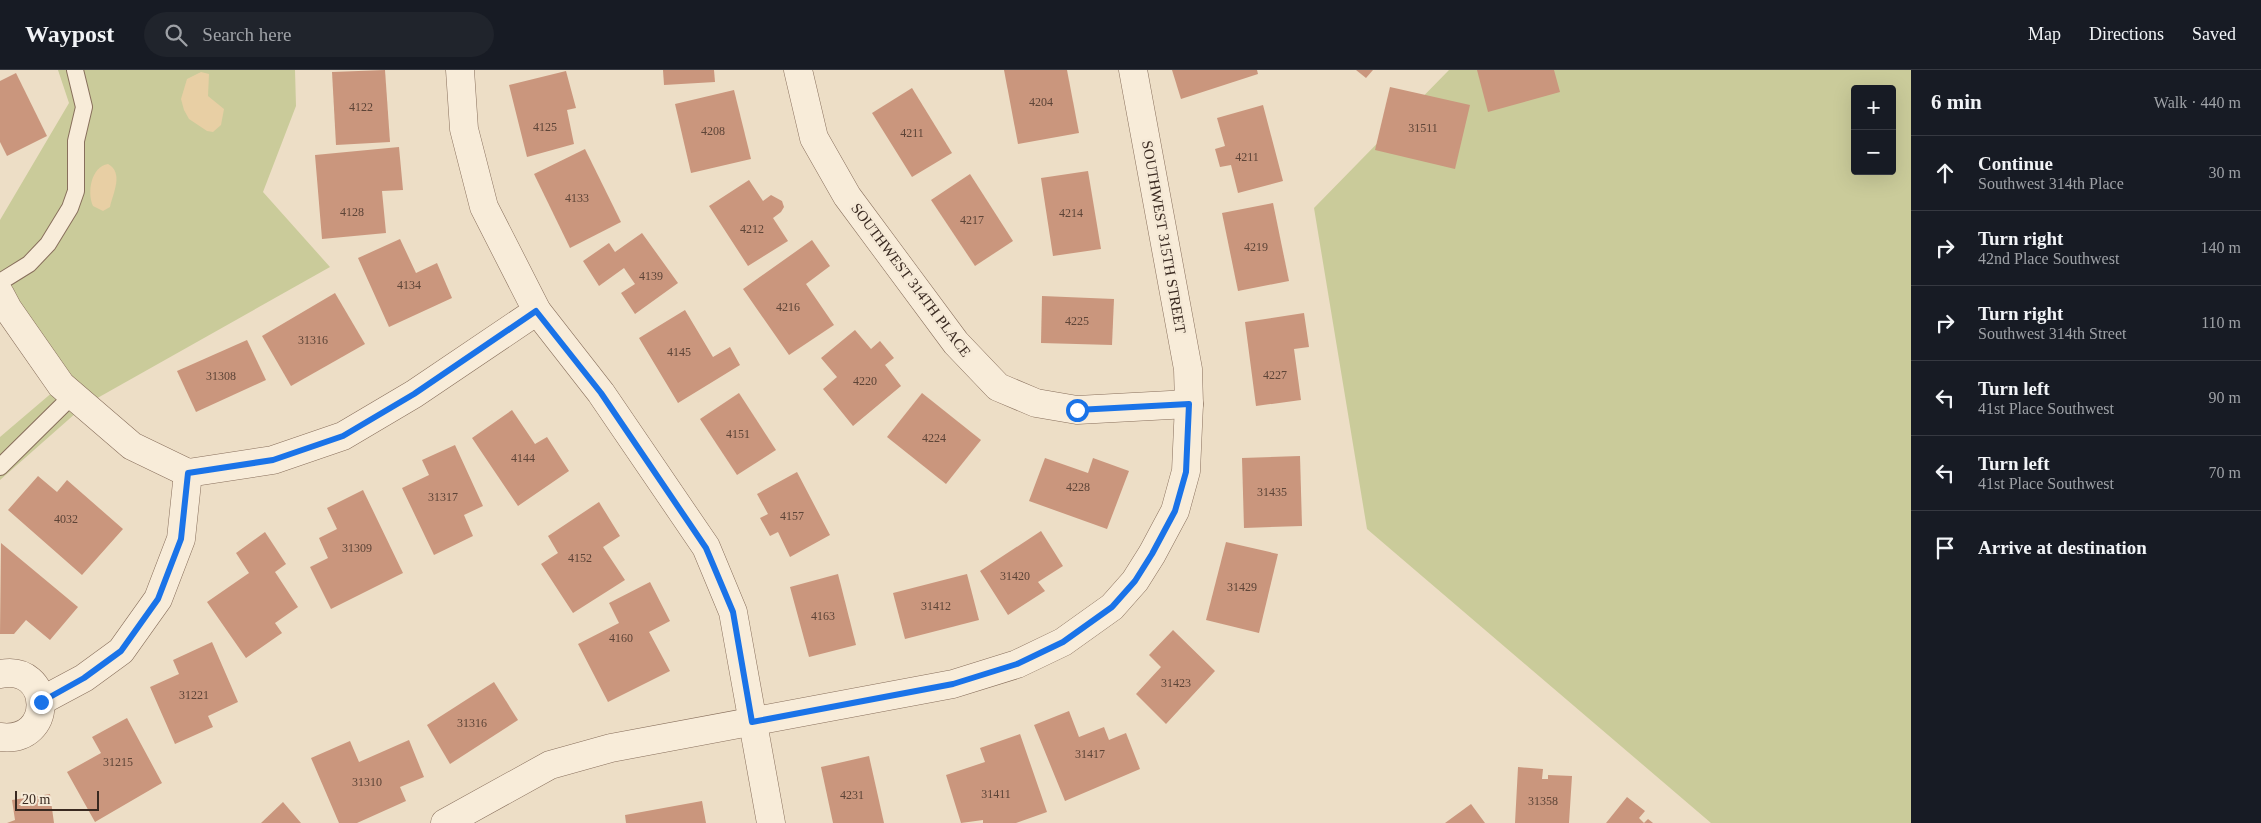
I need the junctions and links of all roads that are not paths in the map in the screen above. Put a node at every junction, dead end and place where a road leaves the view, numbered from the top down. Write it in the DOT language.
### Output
graph roads {
  1 [pos="75,70"];
  2 [pos="460,70"];
  3 [pos="798,70"];
  4 [pos="1133,70"];
  5 [pos="0,282"];
  6 [pos="0,294"];
  7 [pos="536,311"];
  8 [pos="73,395"];
  9 [pos="1189,404"];
  10 [pos="0,467"];
  11 [pos="188,473"];
  12 [pos="0,674"];
  13 [pos="41,702"];
  14 [pos="752,722"];
  15 [pos="0,737"];
  16 [pos="445,823"];
  17 [pos="771,823"];
  1 -- 5 [label="lane"];
  2 -- 7 [label="street"];
  3 -- 9 [label="street, SOUTHWEST 314TH PLACE"];
  4 -- 9 [label="street, SOUTHWEST 315TH STREET"];
  6 -- 8 [label="street"];
  7 -- 11 [label="street"];
  7 -- 14 [label="street"];
  8 -- 10 [label="lane"];
  8 -- 11 [label="street"];
  9 -- 14 [label="street, SOUTHWEST 315TH STREET"];
  11 -- 13 [label="street"];
  12 -- 13 [label="street"];
  13 -- 15 [label="street"];
  14 -- 16 [label="street, SOUTHWEST 315TH STREET"];
  14 -- 17 [label="street"];
}
